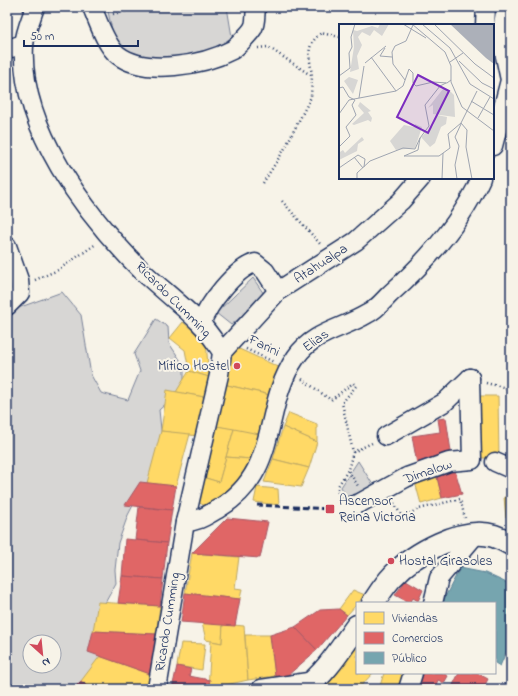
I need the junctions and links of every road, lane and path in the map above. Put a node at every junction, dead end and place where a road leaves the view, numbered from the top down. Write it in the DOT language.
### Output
graph roads {
  1 [pos="35,7"];
  2 [pos="143,7"];
  3 [pos="256,7"];
  4 [pos="486,7"];
  5 [pos="506,7"];
  6 [pos="99,11"];
  7 [pos="494,24"];
  8 [pos="494,25"];
  9 [pos="339,37"];
  10 [pos="16,47"];
  11 [pos="234,50"];
  12 [pos="312,76"];
  13 [pos="511,80"];
  14 [pos="494,142"];
  15 [pos="419,179"];
  16 [pos="481,179"];
  17 [pos="263,183"];
  18 [pos="282,201"];
  19 [pos="110,235"];
  20 [pos="7,246"];
  21 [pos="332,258"];
  22 [pos="31,282"];
  23 [pos="278,291"];
  24 [pos="7,306"];
  25 [pos="201,324"];
  26 [pos="226,346"];
  27 [pos="288,368"];
  28 [pos="470,378"];
  29 [pos="511,389"];
  30 [pos="386,436"];
  31 [pos="495,462"];
  32 [pos="511,468"];
  33 [pos="348,470"];
  34 [pos="460,499"];
  35 [pos="342,509"];
  36 [pos="402,517"];
  37 [pos="185,522"];
  38 [pos="476,534"];
  39 [pos="511,544"];
  40 [pos="374,602"];
  41 [pos="433,602"];
  42 [pos="356,627"];
  43 [pos="413,674"];
  44 [pos="309,685"];
  45 [pos="157,689"];
  46 [pos="261,689"];
  47 [pos="408,689"];
  1 -- 10 [label="street, Ricardo Cumming"];
  2 -- 6 [label="path"];
  3 -- 11 [label="street"];
  4 -- 7 [label="street"];
  5 -- 8 [label="street"];
  6 -- 11 [label="street"];
  8 -- 13 [label="street"];
  9 -- 12 [label="path"];
  10 -- 19 [label="street, Ricardo Cumming"];
  11 -- 12 [label="path"];
  12 -- 17 [label="path"];
  13 -- 14 [label="street"];
  15 -- 21 [label="street, Atahualpa"];
  16 -- 27 [label="street, Elias"];
  18 -- 21 [label="path"];
  19 -- 22 [label="path"];
  19 -- 25 [label="street, Ricardo Cumming"];
  20 -- 24 [label="street"];
  21 -- 23 [label="street, Atahualpa"];
  23 -- 25 [label="street"];
  23 -- 26 [label="street, Atahualpa"];
  25 -- 26 [label="street, Ricardo Cumming"];
  26 -- 27 [label="path, Farini"];
  26 -- 37 [label="street, Ricardo Cumming"];
  27 -- 30 [label="path, Farini"];
  27 -- 37 [label="street, Elias"];
  28 -- 29 [label="path"];
  28 -- 30 [label="street"];
  28 -- 35 [label="street, Dimalow, bridge"];
  31 -- 32 [label="street"];
  33 -- 35 [label="path"];
  34 -- 36 [label="path"];
  37 -- 45 [label="street, Ricardo Cumming"];
  38 -- 39 [label="main road"];
  38 -- 40 [label="main road"];
  38 -- 41 [label="street"];
  42 -- 44 [label="main road"];
  43 -- 47 [label="street"];
  44 -- 46 [label="street"];
}
